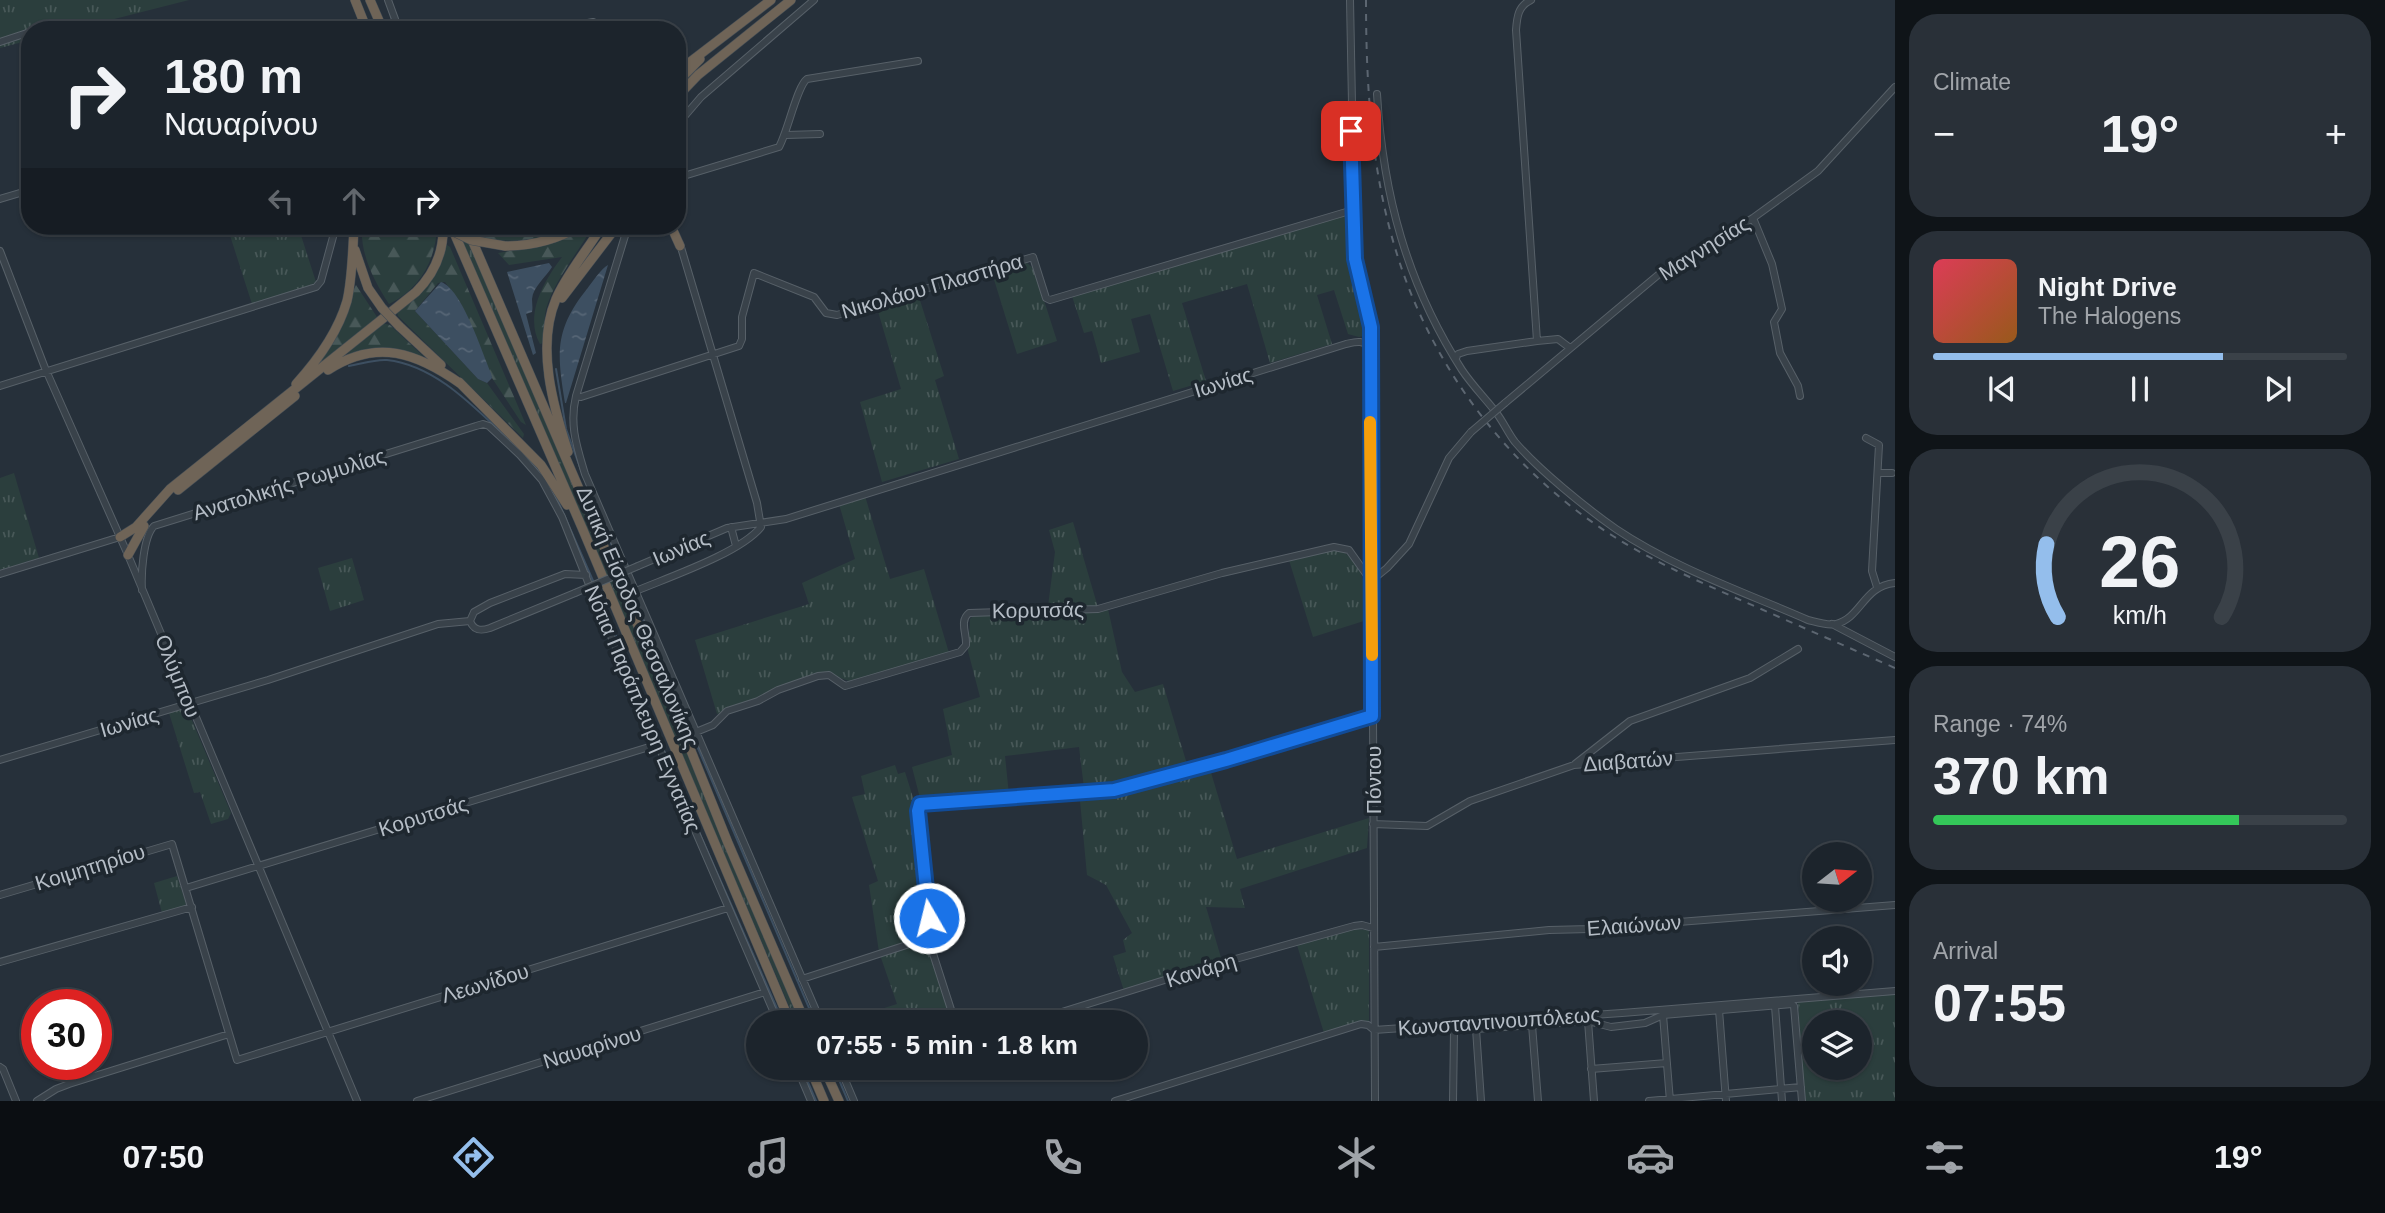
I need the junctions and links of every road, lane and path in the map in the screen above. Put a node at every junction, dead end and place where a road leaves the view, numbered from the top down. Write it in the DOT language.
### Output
graph roads {
  1 [pos="355,0"];
  2 [pos="370,0"];
  3 [pos="388,0"];
  4 [pos="771,0"];
  5 [pos="791,0"];
  6 [pos="814,0"];
  7 [pos="1350,0"];
  8 [pos="1531,0"];
  9 [pos="1523,2"];
  10 [pos="358,21"];
  11 [pos="364,21"];
  12 [pos="379,21"];
  13 [pos="396,21"];
  14 [pos="21,35"];
  15 [pos="0,42"];
  16 [pos="708,50"];
  17 [pos="918,61"];
  18 [pos="686,66"];
  19 [pos="686,73"];
  20 [pos="1895,87"];
  21 [pos="686,88"];
  22 [pos="1377,94"];
  23 [pos="686,114"];
  24 [pos="820,134"];
  25 [pos="786,135"];
  26 [pos="686,175"];
  27 [pos="21,193"];
  28 [pos="0,199"];
  29 [pos="1353,210"];
  30 [pos="1753,218"];
  31 [pos="333,235"];
  32 [pos="354,235"];
  33 [pos="354,235"];
  34 [pos="442,235"];
  35 [pos="455,235"];
  36 [pos="461,235"];
  37 [pos="470,235"];
  38 [pos="563,235"];
  39 [pos="596,235"];
  40 [pos="610,235"];
  41 [pos="625,235"];
  42 [pos="676,235"];
  43 [pos="680,246"];
  44 [pos="0,251"];
  45 [pos="552,311"];
  46 [pos="1537,341"];
  47 [pos="1570,348"];
  48 [pos="1370,349"];
  49 [pos="712,355"];
  50 [pos="1455,358"];
  51 [pos="46,372"];
  52 [pos="461,384"];
  53 [pos="0,386"];
  54 [pos="576,396"];
  55 [pos="1800,396"];
  56 [pos="275,405"];
  57 [pos="476,426"];
  58 [pos="1866,438"];
  59 [pos="1879,473"];
  60 [pos="1892,473"];
  61 [pos="582,497"];
  62 [pos="761,523"];
  63 [pos="731,527"];
  64 [pos="583,530"];
  65 [pos="140,532"];
  66 [pos="120,537"];
  67 [pos="736,546"];
  68 [pos="129,559"];
  69 [pos="144,563"];
  70 [pos="0,573"];
  71 [pos="135,573"];
  72 [pos="586,575"];
  73 [pos="1371,581"];
  74 [pos="1895,583"];
  75 [pos="1880,586"];
  76 [pos="142,590"];
  77 [pos="636,591"];
  78 [pos="470,621"];
  79 [pos="1832,624"];
  80 [pos="1798,649"];
  81 [pos="1895,657"];
  82 [pos="189,704"];
  83 [pos="1372,716"];
  84 [pos="696,732"];
  85 [pos="1895,740"];
  86 [pos="659,744"];
  87 [pos="0,760"];
  88 [pos="1574,765"];
  89 [pos="1373,824"];
  90 [pos="258,867"];
  91 [pos="186,888"];
  92 [pos="0,895"];
  93 [pos="1895,905"];
  94 [pos="192,907"];
  95 [pos="728,908"];
  96 [pos="1373,928"];
  97 [pos="928,938"];
  98 [pos="1374,947"];
  99 [pos="0,962"];
  100 [pos="802,979"];
  101 [pos="1895,990"];
  102 [pos="765,992"];
  103 [pos="1775,1006"];
  104 [pos="773,1010"];
  105 [pos="785,1010"];
  106 [pos="800,1010"];
  107 [pos="816,1010"];
  108 [pos="951,1010"];
  109 [pos="1068,1010"];
  110 [pos="1719,1010"];
  111 [pos="1622,1013"];
  112 [pos="1663,1015"];
  113 [pos="1588,1021"];
  114 [pos="1532,1025"];
  115 [pos="1623,1026"];
  116 [pos="1476,1029"];
  117 [pos="1374,1030"];
  118 [pos="329,1032"];
  119 [pos="229,1034"];
  120 [pos="1667,1063"];
  121 [pos="2,1069"];
  122 [pos="1591,1069"];
  123 [pos="802,1080"];
  124 [pos="815,1080"];
  125 [pos="829,1080"];
  126 [pos="845,1080"];
  127 [pos="1801,1087"];
  128 [pos="1782,1090"];
  129 [pos="1726,1098"];
  130 [pos="1670,1100"];
  131 [pos="16,1101"];
  132 [pos="37,1101"];
  133 [pos="357,1101"];
  134 [pos="417,1101"];
  135 [pos="811,1101"];
  136 [pos="824,1101"];
  137 [pos="839,1101"];
  138 [pos="854,1101"];
  139 [pos="1115,1101"];
  140 [pos="1375,1101"];
  141 [pos="1453,1101"];
  142 [pos="1481,1101"];
  143 [pos="1538,1101"];
  144 [pos="1594,1101"];
  145 [pos="1648,1101"];
  146 [pos="1782,1101"];
  147 [pos="1802,1101"];
  1 -- 10 [label="highway"];
  1 -- 11 [label="highway"];
  2 -- 12 [label="highway"];
  3 -- 13 [label="street"];
  4 -- 16 [label="highway"];
  5 -- 21 [label="highway"];
  6 -- 23 [label="street"];
  7 -- 29 [label="street, Πόντου"];
  8 -- 9 [label="street"];
  9 -- 46 [label="street"];
  14 -- 15 [label="street"];
  16 -- 18 [label="highway"];
  16 -- 19 [label="highway"];
  17 -- 25 [label="street"];
  20 -- 30 [label="street, Μαγνησίας"];
  22 -- 50 [label="street"];
  24 -- 25 [label="street"];
  25 -- 26 [label="street"];
  27 -- 28 [label="street"];
  29 -- 48 [label="street, Πόντου"];
  29 -- 49 [label="street, Νικολάου Πλαστήρα"];
  30 -- 47 [label="street, Μαγνησίας"];
  30 -- 55 [label="street"];
  31 -- 51 [label="street"];
  32 -- 56 [label="highway"];
  33 -- 52 [label="highway, bridge"];
  34 -- 56 [label="highway"];
  35 -- 64 [label="highway, Δυτική Είσοδος Θεσσαλονίκης"];
  36 -- 38 [label="highway, bridge"];
  37 -- 61 [label="highway, Δυτική Είσοδος Θεσσαλονίκης"];
  39 -- 45 [label="highway"];
  40 -- 45 [label="highway"];
  41 -- 54 [label="street"];
  42 -- 43 [label="highway"];
  43 -- 49 [label="street"];
  44 -- 51 [label="street, Ολύμπου"];
  45 -- 61 [label="highway"];
  46 -- 47 [label="street"];
  46 -- 50 [label="street"];
  47 -- 73 [label="street, Μαγνησίας, bridge"];
  48 -- 62 [label="street, Ιωνίας"];
  48 -- 73 [label="street, Πόντου"];
  49 -- 54 [label="street"];
  49 -- 62 [label="street"];
  50 -- 79 [label="street"];
  51 -- 53 [label="street"];
  51 -- 66 [label="street, Ολύμπου"];
  52 -- 64 [label="highway"];
  52 -- 65 [label="highway"];
  54 -- 77 [label="street"];
  56 -- 66 [label="highway"];
  57 -- 69 [label="street, Ανατολικής Ρωμυλίας"];
  57 -- 72 [label="street, Νότια Παράπλευρη Εγνατίας"];
  58 -- 59 [label="street"];
  59 -- 60 [label="street"];
  59 -- 75 [label="street"];
  61 -- 106 [label="highway, Δυτική Είσοδος Θεσσαλονίκης"];
  62 -- 63 [label="street, Ιωνίας"];
  62 -- 67 [label="street"];
  63 -- 67 [label="street"];
  63 -- 78 [label="street, Ιωνίας, bridge"];
  64 -- 105 [label="highway, Δυτική Είσοδος Θεσσαλονίκης"];
  65 -- 66 [label="highway"];
  65 -- 68 [label="highway"];
  66 -- 68 [label="street, Ολύμπου"];
  66 -- 70 [label="street"];
  67 -- 77 [label="street"];
  68 -- 69 [label="street"];
  68 -- 71 [label="street, Ολύμπου"];
  69 -- 71 [label="street, Ανατολικής Ρωμυλίας"];
  69 -- 76 [label="street"];
  71 -- 76 [label="street, Ολύμπου"];
  72 -- 78 [label="street"];
  72 -- 86 [label="street, Νότια Παράπλευρη Εγνατίας"];
  73 -- 83 [label="street, Πόντου"];
  73 -- 84 [label="street, Κορυτσάς"];
  74 -- 75 [label="street"];
  75 -- 79 [label="street"];
  76 -- 82 [label="street, Ολύμπου"];
  77 -- 84 [label="street"];
  78 -- 82 [label="street, Ιωνίας"];
  79 -- 81 [label="street"];
  80 -- 88 [label="street"];
  82 -- 87 [label="street, Ιωνίας"];
  82 -- 90 [label="street, Ολύμπου"];
  83 -- 89 [label="street, Πόντου"];
  83 -- 97 [label="street"];
  84 -- 100 [label="street"];
  85 -- 88 [label="street, Διαβατών"];
  86 -- 90 [label="street, Κορυτσάς"];
  86 -- 95 [label="street, Νότια Παράπλευρη Εγνατίας"];
  88 -- 89 [label="street, Διαβατών"];
  89 -- 96 [label="street, Πόντου"];
  90 -- 91 [label="street, Κορυτσάς"];
  90 -- 118 [label="street, Ολύμπου"];
  91 -- 92 [label="street, Κοιμητηρίου"];
  91 -- 94 [label="street"];
  93 -- 98 [label="street, Ελαιώνων"];
  94 -- 99 [label="street"];
  94 -- 119 [label="street"];
  95 -- 102 [label="street, Νότια Παράπλευρη Εγνατίας"];
  95 -- 118 [label="street, Λεωνίδου"];
  96 -- 98 [label="street, Πόντου"];
  96 -- 109 [label="street, Κανάρη"];
  97 -- 100 [label="street"];
  97 -- 108 [label="street"];
  98 -- 117 [label="street, Πόντου"];
  100 -- 107 [label="street"];
  101 -- 111 [label="street, Κωνσταντινουπόλεως"];
  102 -- 104 [label="street, Νότια Παράπλευρη Εγνατίας"];
  102 -- 134 [label="street, Ναυαρίνου"];
  103 -- 110 [label="street"];
  103 -- 127 [label="street"];
  103 -- 128 [label="street"];
  110 -- 112 [label="street"];
  110 -- 129 [label="street"];
  111 -- 115 [label="street"];
  111 -- 117 [label="street, Κωνσταντινουπόλεως"];
  112 -- 115 [label="street"];
  112 -- 120 [label="street"];
  113 -- 114 [label="street"];
  113 -- 115 [label="street"];
  113 -- 122 [label="street"];
  114 -- 116 [label="street"];
  114 -- 143 [label="street"];
  116 -- 141 [label="street"];
  116 -- 142 [label="street"];
  117 -- 139 [label="street, Κωνσταντινουπόλεως"];
  117 -- 140 [label="street, Πόντου"];
  118 -- 119 [label="street, Λεωνίδου"];
  118 -- 133 [label="street, Ολύμπου"];
  119 -- 132 [label="street"];
  120 -- 122 [label="street"];
  120 -- 130 [label="street"];
  121 -- 131 [label="street"];
  122 -- 144 [label="street"];
  123 -- 135 [label="street"];
  124 -- 136 [label="highway"];
  125 -- 137 [label="highway"];
  126 -- 138 [label="street"];
  127 -- 128 [label="street"];
  127 -- 147 [label="street"];
  128 -- 129 [label="street"];
  128 -- 146 [label="street"];
  129 -- 130 [label="street"];
  130 -- 145 [label="street"];
}
